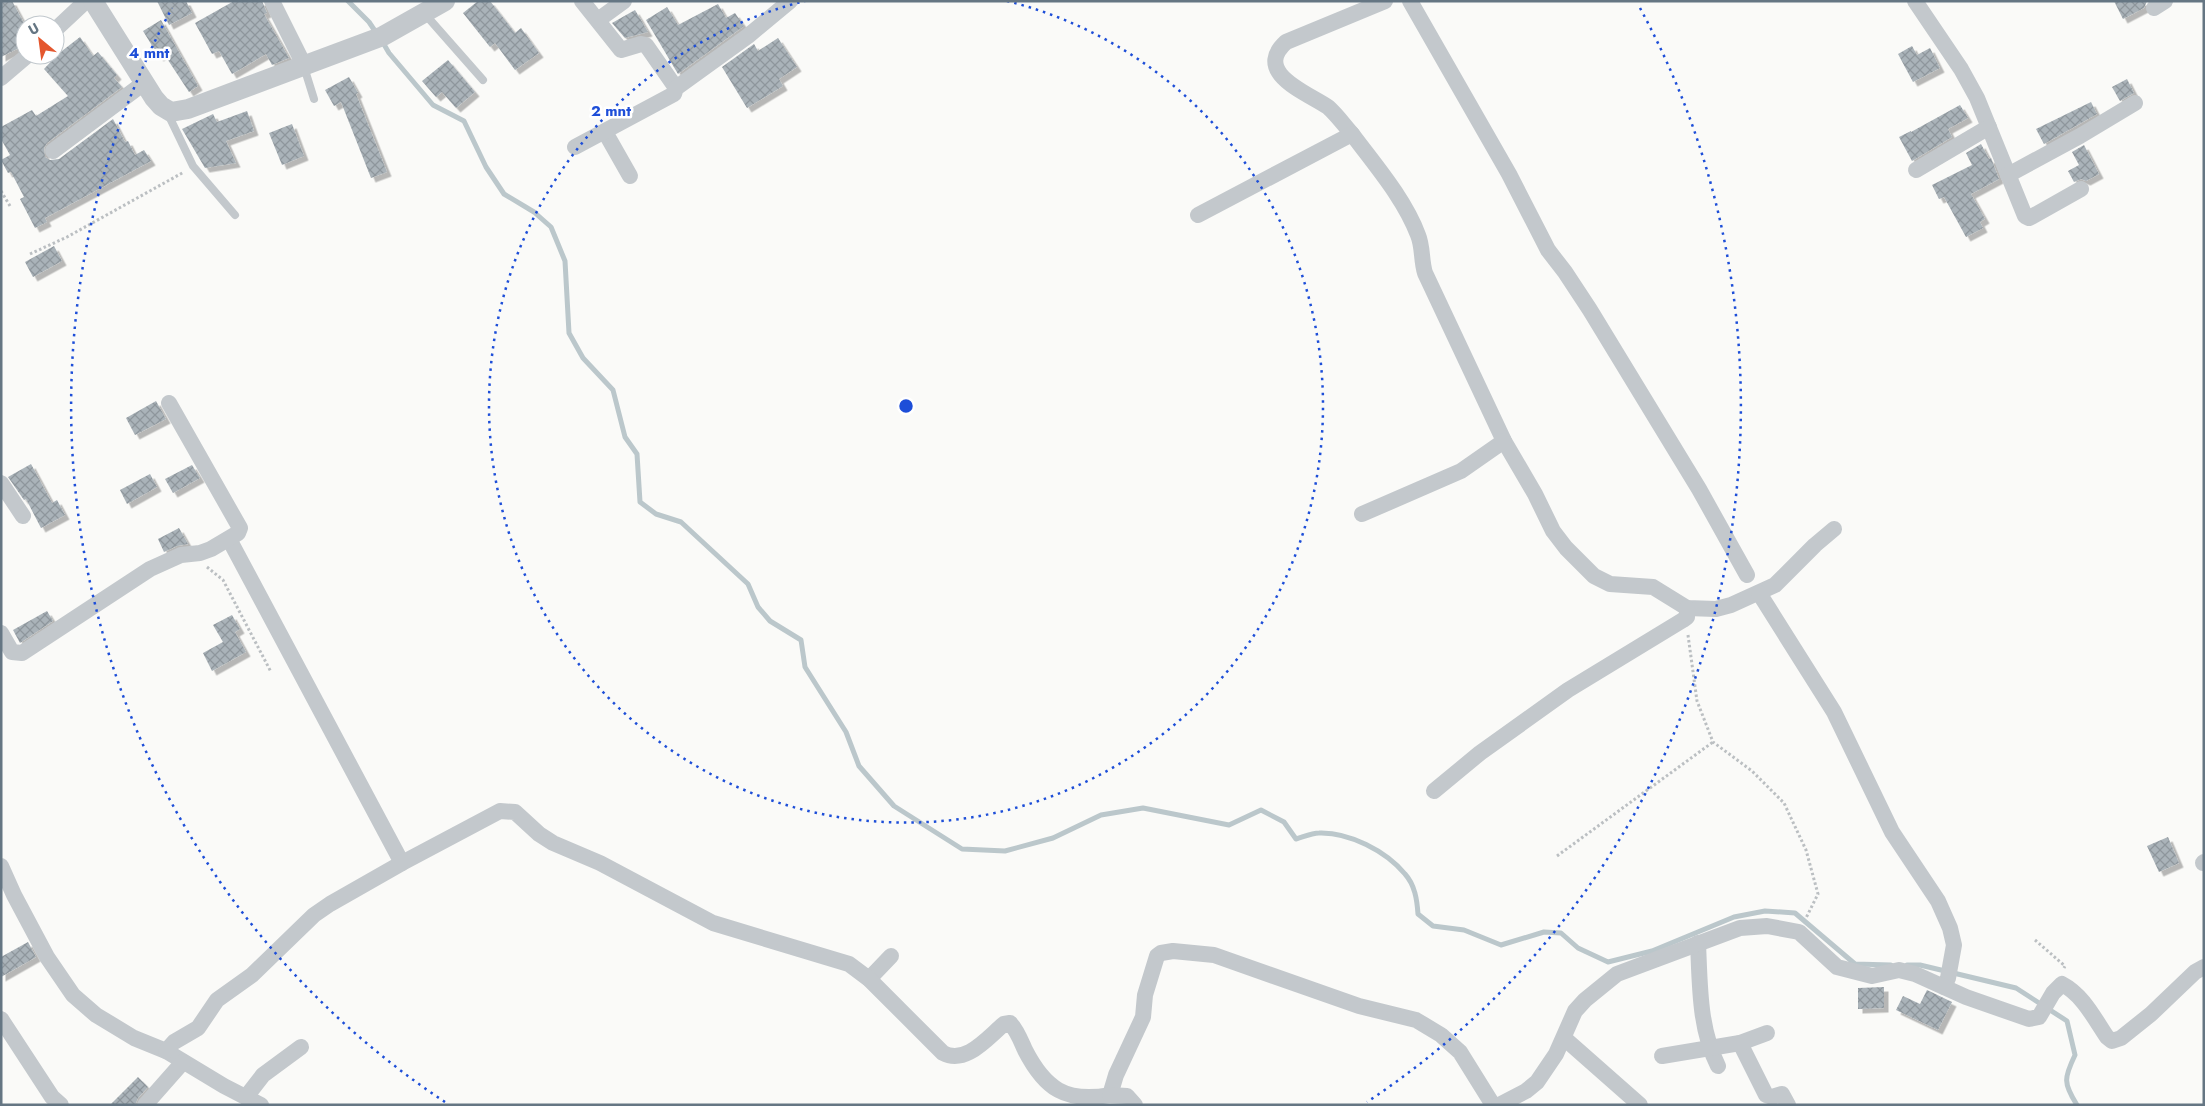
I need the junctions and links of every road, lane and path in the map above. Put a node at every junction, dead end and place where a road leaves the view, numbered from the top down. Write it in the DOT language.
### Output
graph roads {
  1 [pos="86,1"];
  2 [pos="93,1"];
  3 [pos="272,1"];
  4 [pos="445,1"];
  5 [pos="582,1"];
  6 [pos="624,1"];
  7 [pos="790,1"];
  8 [pos="1385,1"];
  9 [pos="1410,1"];
  10 [pos="1915,1"];
  11 [pos="424,13"];
  12 [pos="598,20"];
  13 [pos="65,21"];
  14 [pos="16,65"];
  15 [pos="304,65"];
  16 [pos="1,78"];
  17 [pos="483,80"];
  18 [pos="144,83"];
  19 [pos="676,88"];
  20 [pos="314,99"];
  21 [pos="2135,103"];
  22 [pos="166,110"];
  23 [pos="1989,127"];
  24 [pos="605,132"];
  25 [pos="1352,134"];
  26 [pos="575,148"];
  27 [pos="53,151"];
  28 [pos="193,166"];
  29 [pos="1916,170"];
  30 [pos="2008,175"];
  31 [pos="630,176"];
  32 [pos="2081,189"];
  33 [pos="1,191"];
  34 [pos="10,206"];
  35 [pos="235,215"];
  36 [pos="1198,215"];
  37 [pos="30,254"];
  38 [pos="169,403"];
  39 [pos="1504,441"];
  40 [pos="1,482"];
  41 [pos="1362,514"];
  42 [pos="22,516"];
  43 [pos="1834,529"];
  44 [pos="230,539"];
  45 [pos="200,553"];
  46 [pos="1748,575"];
  47 [pos="1759,594"];
  48 [pos="1687,612"];
  49 [pos="1,633"];
  50 [pos="271,672"];
  51 [pos="1713,742"];
  52 [pos="1434,790"];
  53 [pos="1557,856"];
  54 [pos="402,863"];
  55 [pos="1,866"];
  56 [pos="1809,912"];
  57 [pos="2034,940"];
  58 [pos="1698,943"];
  59 [pos="891,956"];
  60 [pos="2204,967"];
  61 [pos="1947,978"];
  62 [pos="869,979"];
  63 [pos="2062,984"];
  64 [pos="1,1019"];
  65 [pos="1767,1033"];
  66 [pos="1564,1038"];
  67 [pos="1740,1043"];
  68 [pos="302,1046"];
  69 [pos="1710,1049"];
  70 [pos="166,1051"];
  71 [pos="1662,1056"];
  72 [pos="183,1062"];
  73 [pos="1718,1066"];
  74 [pos="1110,1095"];
  75 [pos="255,1102"];
  76 [pos="61,1105"];
  77 [pos="145,1105"];
  78 [pos="1135,1105"];
  79 [pos="1493,1105"];
  80 [pos="1499,1105"];
  81 [pos="1640,1105"];
  82 [pos="1788,1105"];
  1 -- 13 [label="street"];
  2 -- 18 [label="street"];
  3 -- 15 [label="street"];
  4 -- 11 [label="street"];
  5 -- 12 [label="street"];
  6 -- 12 [label="street"];
  7 -- 19 [label="street"];
  8 -- 25 [label="street"];
  9 -- 46 [label="street"];
  10 -- 23 [label="street"];
  11 -- 15 [label="street"];
  11 -- 17 [label="lane"];
  12 -- 19 [label="street"];
  14 -- 16 [label="street"];
  15 -- 20 [label="lane"];
  15 -- 22 [label="street"];
  18 -- 22 [label="street"];
  18 -- 27 [label="street"];
  19 -- 24 [label="street"];
  21 -- 30 [label="street"];
  22 -- 28 [label="lane"];
  23 -- 29 [label="street"];
  23 -- 30 [label="street"];
  24 -- 26 [label="street"];
  24 -- 31 [label="street"];
  25 -- 36 [label="street"];
  25 -- 39 [label="street"];
  28 -- 35 [label="lane"];
  28 -- 37 [label="path"];
  30 -- 32 [label="street"];
  33 -- 34 [label="path"];
  38 -- 44 [label="street"];
  39 -- 41 [label="street"];
  39 -- 48 [label="street"];
  40 -- 42 [label="street"];
  43 -- 47 [label="street"];
  44 -- 45 [label="street"];
  44 -- 54 [label="street"];
  45 -- 49 [label="street"];
  45 -- 50 [label="path"];
  47 -- 48 [label="street"];
  47 -- 61 [label="street"];
  48 -- 51 [label="path"];
  48 -- 52 [label="street"];
  51 -- 53 [label="path"];
  51 -- 56 [label="path"];
  54 -- 62 [label="street"];
  54 -- 70 [label="street"];
  55 -- 70 [label="street"];
  57 -- 63 [label="path"];
  58 -- 61 [label="street"];
  58 -- 66 [label="street"];
  58 -- 69 [label="street"];
  59 -- 62 [label="street"];
  60 -- 63 [label="street"];
  61 -- 63 [label="street"];
  62 -- 74 [label="street"];
  64 -- 76 [label="street"];
  65 -- 67 [label="street"];
  66 -- 80 [label="street"];
  66 -- 81 [label="street"];
  67 -- 69 [label="street"];
  67 -- 82 [label="street"];
  68 -- 75 [label="street"];
  69 -- 71 [label="street"];
  69 -- 73 [label="street"];
  70 -- 72 [label="street"];
  72 -- 75 [label="street"];
  72 -- 77 [label="street"];
  74 -- 78 [label="street"];
  74 -- 79 [label="street"];
}
